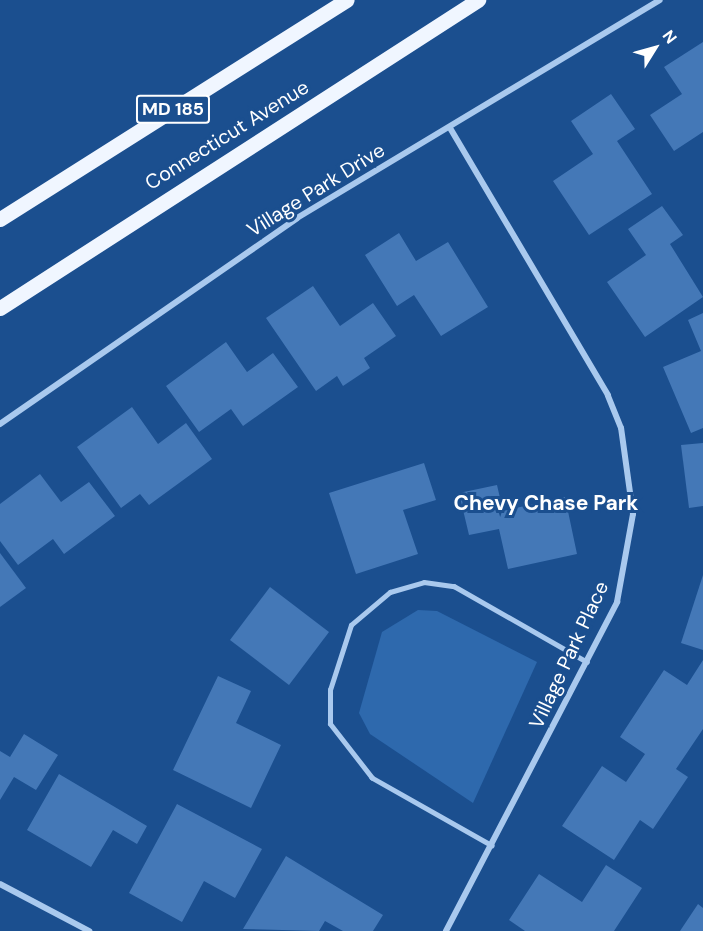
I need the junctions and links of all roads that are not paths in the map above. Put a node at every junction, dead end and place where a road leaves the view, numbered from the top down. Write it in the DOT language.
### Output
graph roads {
  1 [pos="347,0"];
  2 [pos="478,0"];
  3 [pos="660,0"];
  4 [pos="450,128"];
  5 [pos="0,219"];
  6 [pos="0,308"];
  7 [pos="0,424"];
  8 [pos="588,662"];
  9 [pos="492,846"];
  10 [pos="0,884"];
  11 [pos="89,931"];
  12 [pos="446,931"];
  1 -- 5 [label="main road, MD 185"];
  2 -- 6 [label="main road, Connecticut Avenue"];
  3 -- 4 [label="street, Village Park Drive"];
  4 -- 7 [label="street, Village Park Drive"];
  4 -- 8 [label="street, Village Park Place"];
  8 -- 9 [label="street, Village Park Place"];
  8 -- 9 [label="lane"];
  9 -- 12 [label="street, Village Park Place"];
  10 -- 11 [label="street"];
}
